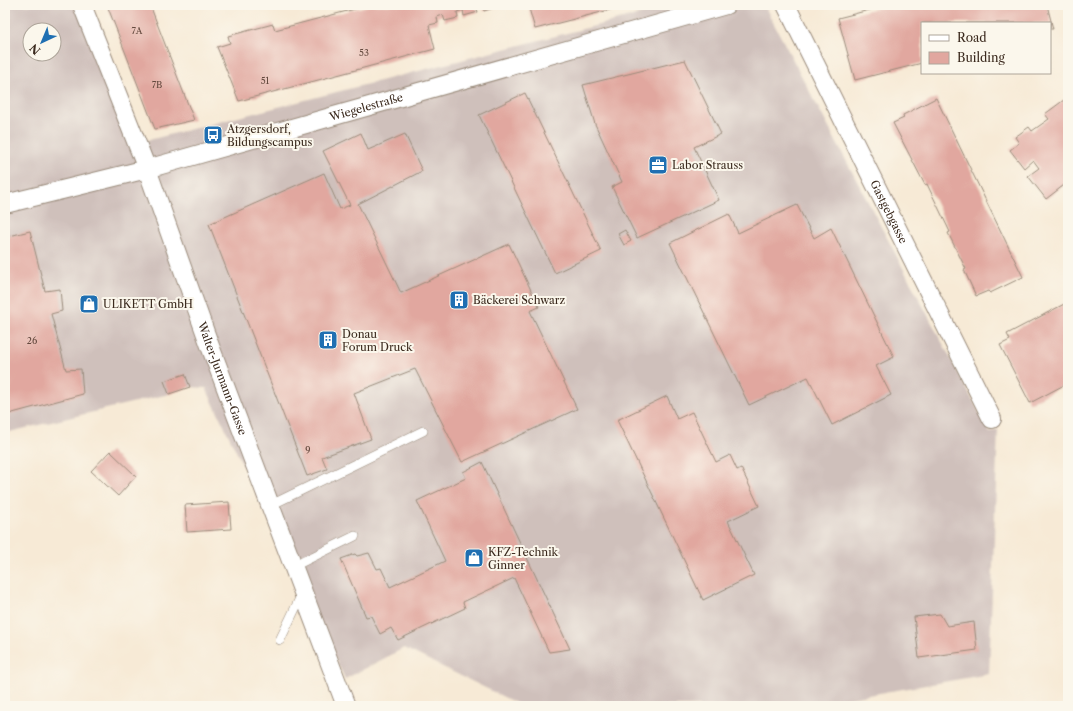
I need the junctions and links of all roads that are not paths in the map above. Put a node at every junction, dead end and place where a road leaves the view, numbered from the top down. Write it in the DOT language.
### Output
graph roads {
  1 [pos="82,5"];
  2 [pos="726,5"];
  3 [pos="786,5"];
  4 [pos="147,168"];
  5 [pos="5,204"];
  6 [pos="992,419"];
  7 [pos="423,431"];
  8 [pos="271,505"];
  9 [pos="355,536"];
  10 [pos="294,566"];
  11 [pos="304,591"];
  12 [pos="280,640"];
  13 [pos="346,706"];
  1 -- 4 [label="street, Walter-Jurmann-Gasse"];
  2 -- 4 [label="street, Wiegelestraße"];
  3 -- 6 [label="street, Gastgebgasse"];
  4 -- 5 [label="street, Wiegelestraße"];
  4 -- 8 [label="street, Walter-Jurmann-Gasse"];
  7 -- 8 [label="lane"];
  8 -- 10 [label="street, Walter-Jurmann-Gasse"];
  9 -- 10 [label="lane"];
  10 -- 11 [label="street, Walter-Jurmann-Gasse"];
  11 -- 12 [label="lane"];
  11 -- 13 [label="street, Walter-Jurmann-Gasse"];
}
